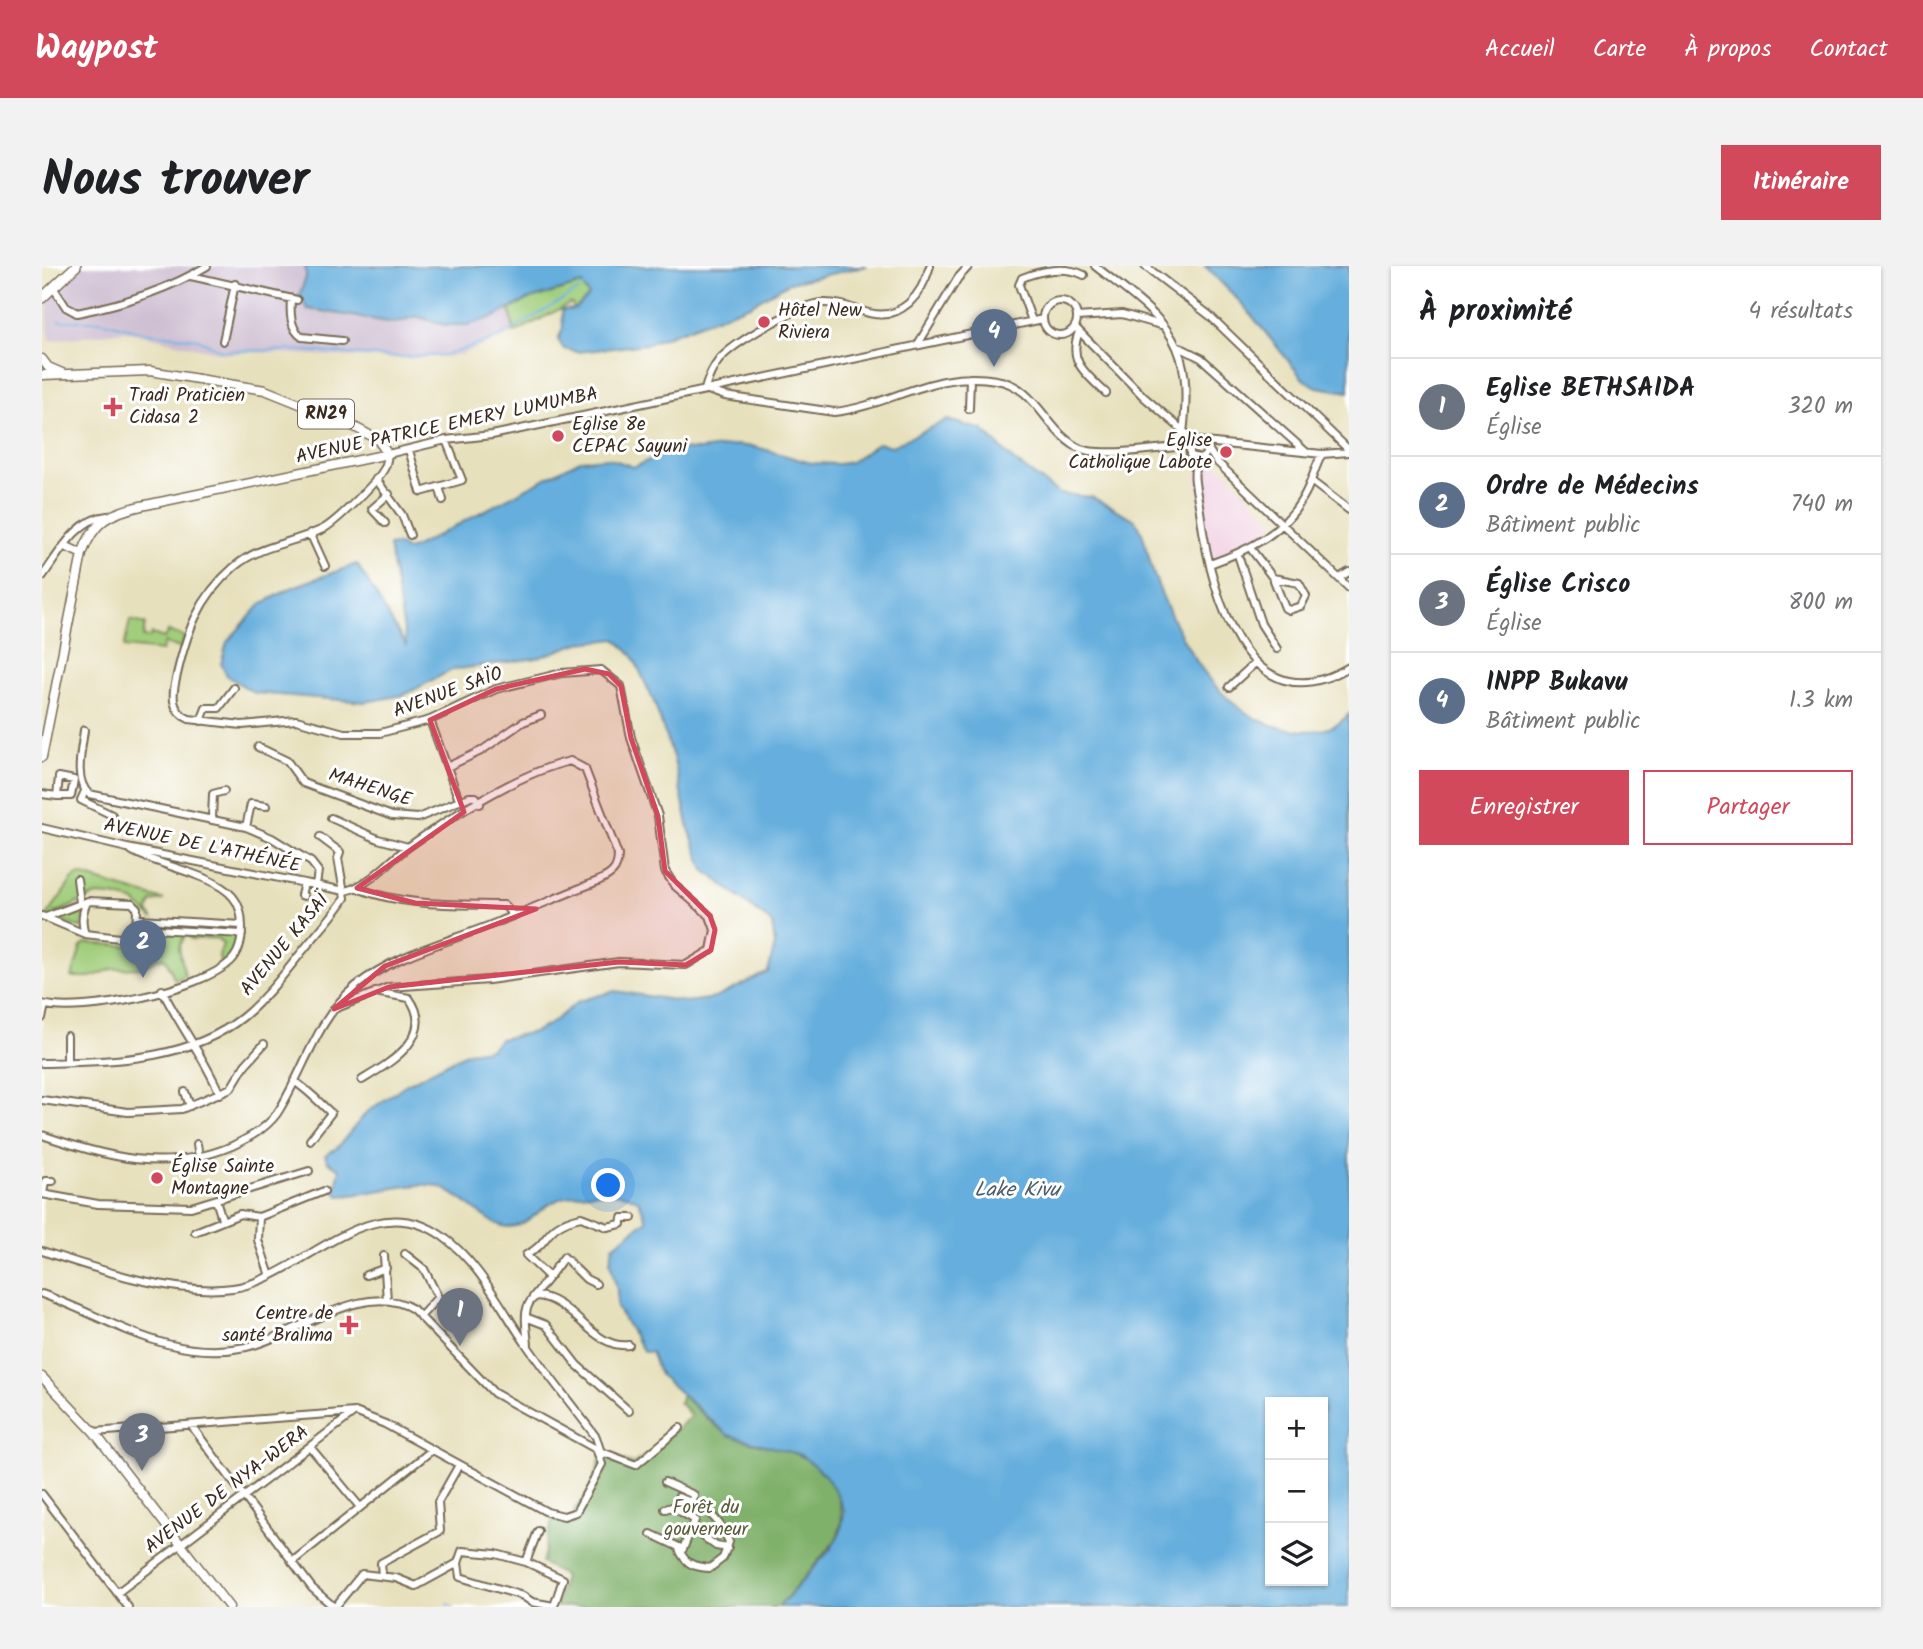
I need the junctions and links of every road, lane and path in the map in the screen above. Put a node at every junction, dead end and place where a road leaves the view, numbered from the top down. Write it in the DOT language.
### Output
graph roads {
  1 [pos="76,266"];
  2 [pos="208,266"];
  3 [pos="930,266"];
  4 [pos="969,266"];
  5 [pos="1095,266"];
  6 [pos="1145,266"];
  7 [pos="1084,275"];
  8 [pos="191,276"];
  9 [pos="235,284"];
  10 [pos="53,287"];
  11 [pos="42,299"];
  12 [pos="1077,317"];
  13 [pos="1043,319"];
  14 [pos="1032,321"];
  15 [pos="1163,326"];
  16 [pos="1077,330"];
  17 [pos="223,341"];
  18 [pos="342,341"];
  19 [pos="918,344"];
  20 [pos="1179,347"];
  21 [pos="42,359"];
  22 [pos="65,374"];
  23 [pos="42,375"];
  24 [pos="970,378"];
  25 [pos="736,383"];
  26 [pos="705,389"];
  27 [pos="1106,393"];
  28 [pos="738,397"];
  29 [pos="969,409"];
  30 [pos="1184,434"];
  31 [pos="446,440"];
  32 [pos="1191,443"];
  33 [pos="1207,446"];
  34 [pos="409,450"];
  35 [pos="1349,451"];
  36 [pos="1306,452"];
  37 [pos="388,454"];
  38 [pos="1322,454"];
  39 [pos="1201,458"];
  40 [pos="1216,461"];
  41 [pos="376,479"];
  42 [pos="1311,481"];
  43 [pos="439,487"];
  44 [pos="389,494"];
  45 [pos="443,500"];
  46 [pos="1349,510"];
  47 [pos="107,516"];
  48 [pos="385,523"];
  49 [pos="1281,525"];
  50 [pos="310,533"];
  51 [pos="410,535"];
  52 [pos="65,546"];
  53 [pos="1251,549"];
  54 [pos="82,554"];
  55 [pos="1238,555"];
  56 [pos="1210,564"];
  57 [pos="325,566"];
  58 [pos="1349,572"];
  59 [pos="42,577"];
  60 [pos="1273,578"];
  61 [pos="1339,578"];
  62 [pos="1349,588"];
  63 [pos="1277,649"];
  64 [pos="1255,663"];
  65 [pos="1349,667"];
  66 [pos="1229,687"];
  67 [pos="234,688"];
  68 [pos="541,716"];
  69 [pos="430,720"];
  70 [pos="201,721"];
  71 [pos="84,730"];
  72 [pos="258,747"];
  73 [pos="42,757"];
  74 [pos="447,766"];
  75 [pos="85,791"];
  76 [pos="225,791"];
  77 [pos="42,794"];
  78 [pos="57,796"];
  79 [pos="459,800"];
  80 [pos="480,804"];
  81 [pos="266,806"];
  82 [pos="113,815"];
  83 [pos="212,818"];
  84 [pos="331,818"];
  85 [pos="42,820"];
  86 [pos="246,827"];
  87 [pos="42,828"];
  88 [pos="50,830"];
  89 [pos="320,838"];
  90 [pos="408,847"];
  91 [pos="127,848"];
  92 [pos="77,878"];
  93 [pos="304,883"];
  94 [pos="316,885"];
  95 [pos="357,888"];
  96 [pos="345,891"];
  97 [pos="304,896"];
  98 [pos="88,901"];
  99 [pos="80,903"];
  100 [pos="513,915"];
  101 [pos="44,917"];
  102 [pos="139,919"];
  103 [pos="242,925"];
  104 [pos="185,927"];
  105 [pos="138,928"];
  106 [pos="216,929"];
  107 [pos="85,934"];
  108 [pos="242,934"];
  109 [pos="162,990"];
  110 [pos="373,992"];
  111 [pos="44,1005"];
  112 [pos="334,1009"];
  113 [pos="42,1018"];
  114 [pos="67,1036"];
  115 [pos="195,1043"];
  116 [pos="264,1044"];
  117 [pos="67,1062"];
  118 [pos="42,1063"];
  119 [pos="362,1080"];
  120 [pos="294,1081"];
  121 [pos="185,1091"];
  122 [pos="220,1094"];
  123 [pos="42,1100"];
  124 [pos="190,1106"];
  125 [pos="42,1135"];
  126 [pos="310,1140"];
  127 [pos="197,1144"];
  128 [pos="199,1157"];
  129 [pos="309,1171"];
  130 [pos="53,1181"];
  131 [pos="324,1191"];
  132 [pos="43,1194"];
  133 [pos="216,1200"];
  134 [pos="259,1217"];
  135 [pos="632,1218"];
  136 [pos="222,1219"];
  137 [pos="195,1232"];
  138 [pos="42,1251"];
  139 [pos="405,1254"];
  140 [pos="384,1256"];
  141 [pos="386,1268"];
  142 [pos="366,1275"];
  143 [pos="270,1276"];
  144 [pos="549,1277"];
  145 [pos="596,1284"];
  146 [pos="42,1294"];
  147 [pos="533,1297"];
  148 [pos="387,1300"];
  149 [pos="420,1317"];
  150 [pos="528,1318"];
  151 [pos="629,1345"];
  152 [pos="528,1348"];
  153 [pos="42,1377"];
  154 [pos="629,1410"];
  155 [pos="355,1412"];
  156 [pos="191,1425"];
  157 [pos="680,1428"];
  158 [pos="94,1432"];
  159 [pos="310,1447"];
  160 [pos="432,1450"];
  161 [pos="602,1455"];
  162 [pos="459,1465"];
  163 [pos="665,1482"];
  164 [pos="42,1494"];
  165 [pos="244,1497"];
  166 [pos="693,1502"];
  167 [pos="360,1507"];
  168 [pos="665,1508"];
  169 [pos="676,1509"];
  170 [pos="538,1531"];
  171 [pos="651,1534"];
  172 [pos="701,1535"];
  173 [pos="182,1545"];
  174 [pos="680,1549"];
  175 [pos="727,1549"];
  176 [pos="292,1562"];
  177 [pos="526,1562"];
  178 [pos="458,1563"];
  179 [pos="382,1576"];
  180 [pos="117,1593"];
  181 [pos="128,1607"];
  182 [pos="229,1607"];
  183 [pos="334,1607"];
  1 -- 10 [label="highway"];
  2 -- 8 [label="street"];
  3 -- 26 [label="street"];
  4 -- 19 [label="street"];
  5 -- 15 [label="street"];
  6 -- 35 [label="street"];
  7 -- 14 [label="street"];
  8 -- 9 [label="street"];
  8 -- 10 [label="street"];
  9 -- 17 [label="street"];
  9 -- 18 [label="street"];
  10 -- 11 [label="highway"];
  12 -- 13 [label="street"];
  12 -- 15 [label="street"];
  12 -- 16 [label="street"];
  13 -- 14 [label="street, AVENUE PATRICE EMERY LUMUMBA"];
  13 -- 16 [label="street"];
  14 -- 19 [label="street, AVENUE PATRICE EMERY LUMUMBA"];
  15 -- 20 [label="street"];
  16 -- 27 [label="street"];
  16 -- 30 [label="street"];
  19 -- 25 [label="street, AVENUE PATRICE EMERY LUMUMBA"];
  20 -- 30 [label="street"];
  20 -- 36 [label="street"];
  21 -- 22 [label="main road"];
  22 -- 23 [label="main road, RN29"];
  22 -- 37 [label="main road, RN29"];
  24 -- 28 [label="street"];
  24 -- 29 [label="street"];
  24 -- 32 [label="street"];
  25 -- 26 [label="street, AVENUE PATRICE EMERY LUMUMBA"];
  25 -- 28 [label="street"];
  26 -- 28 [label="street"];
  26 -- 31 [label="street, AVENUE PATRICE EMERY LUMUMBA"];
  30 -- 32 [label="street"];
  31 -- 34 [label="street, AVENUE PATRICE EMERY LUMUMBA"];
  31 -- 43 [label="street"];
  32 -- 33 [label="street"];
  32 -- 39 [label="street"];
  33 -- 36 [label="street"];
  33 -- 39 [label="street"];
  33 -- 40 [label="street"];
  34 -- 37 [label="street, AVENUE PATRICE EMERY LUMUMBA"];
  34 -- 43 [label="street"];
  35 -- 38 [label="street"];
  36 -- 38 [label="street"];
  37 -- 41 [label="street, AVENUE SAÏO"];
  37 -- 47 [label="main road, AVENUE PATRICE EMERY LUMUMBA"];
  38 -- 42 [label="street"];
  39 -- 40 [label="street"];
  39 -- 56 [label="street"];
  40 -- 49 [label="street"];
  41 -- 44 [label="street"];
  41 -- 50 [label="street, AVENUE SAÏO"];
  42 -- 46 [label="street"];
  42 -- 49 [label="street"];
  43 -- 45 [label="street"];
  44 -- 48 [label="street"];
  44 -- 51 [label="street"];
  47 -- 52 [label="street"];
  47 -- 54 [label="main road"];
  49 -- 53 [label="street"];
  49 -- 61 [label="street"];
  50 -- 57 [label="street"];
  50 -- 70 [label="street, AVENUE SAÏO"];
  52 -- 54 [label="main road"];
  52 -- 59 [label="street"];
  53 -- 55 [label="street"];
  53 -- 60 [label="street"];
  54 -- 73 [label="main road"];
  55 -- 56 [label="street"];
  55 -- 63 [label="street"];
  56 -- 64 [label="street"];
  58 -- 61 [label="street"];
  60 -- 60 [label="street"];
  61 -- 62 [label="street"];
  64 -- 65 [label="street"];
  64 -- 66 [label="street"];
  67 -- 70 [label="street"];
  68 -- 74 [label="street"];
  69 -- 70 [label="street, AVENUE SAÏO"];
  69 -- 74 [label="street"];
  69 -- 110 [label="street, AVENUE SAÏO"];
  71 -- 75 [label="street"];
  72 -- 79 [label="street, MAHENGE"];
  74 -- 79 [label="street"];
  75 -- 82 [label="street"];
  75 -- 83 [label="street"];
  76 -- 83 [label="street"];
  77 -- 78 [label="street"];
  79 -- 80 [label="street"];
  80 -- 90 [label="street"];
  80 -- 100 [label="street"];
  81 -- 86 [label="street"];
  83 -- 86 [label="street"];
  84 -- 90 [label="street"];
  85 -- 88 [label="street"];
  86 -- 94 [label="street"];
  87 -- 88 [label="street, AVENUE DE L'ATHÉNÉE"];
  88 -- 91 [label="street, AVENUE DE L'ATHÉNÉE"];
  89 -- 96 [label="street"];
  90 -- 95 [label="street"];
  91 -- 93 [label="street, AVENUE DE L'ATHÉNÉE"];
  91 -- 103 [label="street"];
  92 -- 99 [label="street"];
  93 -- 94 [label="street, AVENUE DE L'ATHÉNÉE"];
  93 -- 97 [label="street"];
  94 -- 96 [label="street, AVENUE DE L'ATHÉNÉE"];
  95 -- 96 [label="street, AVENUE DE L'ATHÉNÉE"];
  95 -- 100 [label="street"];
  96 -- 115 [label="street, AVENUE KASAÏ"];
  98 -- 99 [label="street"];
  98 -- 102 [label="street"];
  98 -- 107 [label="street"];
  99 -- 101 [label="street"];
  100 -- 112 [label="street"];
  101 -- 107 [label="street"];
  102 -- 104 [label="street"];
  102 -- 105 [label="street"];
  103 -- 106 [label="street"];
  103 -- 108 [label="street"];
  104 -- 105 [label="street"];
  104 -- 106 [label="street"];
  105 -- 107 [label="street"];
  106 -- 108 [label="street"];
  108 -- 109 [label="street"];
  109 -- 111 [label="street"];
  109 -- 115 [label="street"];
  110 -- 112 [label="street, AVENUE SAÏO"];
  110 -- 119 [label="street"];
  111 -- 113 [label="street"];
  112 -- 120 [label="street"];
  114 -- 117 [label="street"];
  115 -- 117 [label="street, AVENUE KASAÏ"];
  115 -- 122 [label="street"];
  116 -- 122 [label="street"];
  117 -- 118 [label="street, AVENUE KASAÏ"];
  120 -- 126 [label="street"];
  120 -- 128 [label="street"];
  121 -- 124 [label="street"];
  122 -- 124 [label="street"];
  123 -- 124 [label="street"];
  125 -- 128 [label="street"];
  127 -- 128 [label="street"];
  129 -- 133 [label="street"];
  130 -- 132 [label="street"];
  131 -- 134 [label="street"];
  132 -- 133 [label="street"];
  133 -- 136 [label="street"];
  134 -- 136 [label="street"];
  134 -- 143 [label="street"];
  135 -- 144 [label="street"];
  136 -- 137 [label="street"];
  138 -- 143 [label="street"];
  139 -- 149 [label="street"];
  140 -- 141 [label="street"];
  141 -- 142 [label="street"];
  141 -- 148 [label="street"];
  143 -- 152 [label="street"];
  144 -- 145 [label="street"];
  144 -- 147 [label="street"];
  146 -- 148 [label="street"];
  147 -- 150 [label="street"];
  147 -- 151 [label="street"];
  148 -- 149 [label="street"];
  149 -- 161 [label="street"];
  150 -- 152 [label="street"];
  150 -- 154 [label="street"];
  152 -- 161 [label="street"];
  153 -- 158 [label="main road"];
  155 -- 156 [label="street"];
  155 -- 159 [label="street, AVENUE DE NYA-WERA"];
  155 -- 160 [label="street"];
  156 -- 158 [label="street"];
  156 -- 165 [label="street"];
  157 -- 161 [label="street"];
  158 -- 173 [label="main road"];
  159 -- 165 [label="street, AVENUE DE NYA-WERA"];
  159 -- 167 [label="street"];
  160 -- 162 [label="street"];
  160 -- 167 [label="street"];
  161 -- 162 [label="street"];
  162 -- 179 [label="street"];
  163 -- 166 [label="street"];
  164 -- 180 [label="street"];
  165 -- 173 [label="street, AVENUE DE NYA-WERA"];
  165 -- 176 [label="street"];
  166 -- 169 [label="street"];
  166 -- 175 [label="street"];
  167 -- 176 [label="street"];
  168 -- 169 [label="street"];
  169 -- 174 [label="street"];
  170 -- 177 [label="street"];
  171 -- 174 [label="street"];
  172 -- 175 [label="street"];
  173 -- 180 [label="street, AVENUE DE NYA-WERA"];
  173 -- 182 [label="main road"];
  174 -- 175 [label="street"];
  176 -- 183 [label="street"];
  177 -- 178 [label="street"];
  177 -- 178 [label="street"];
  178 -- 179 [label="street"];
  179 -- 183 [label="street"];
  180 -- 181 [label="street"];
}
